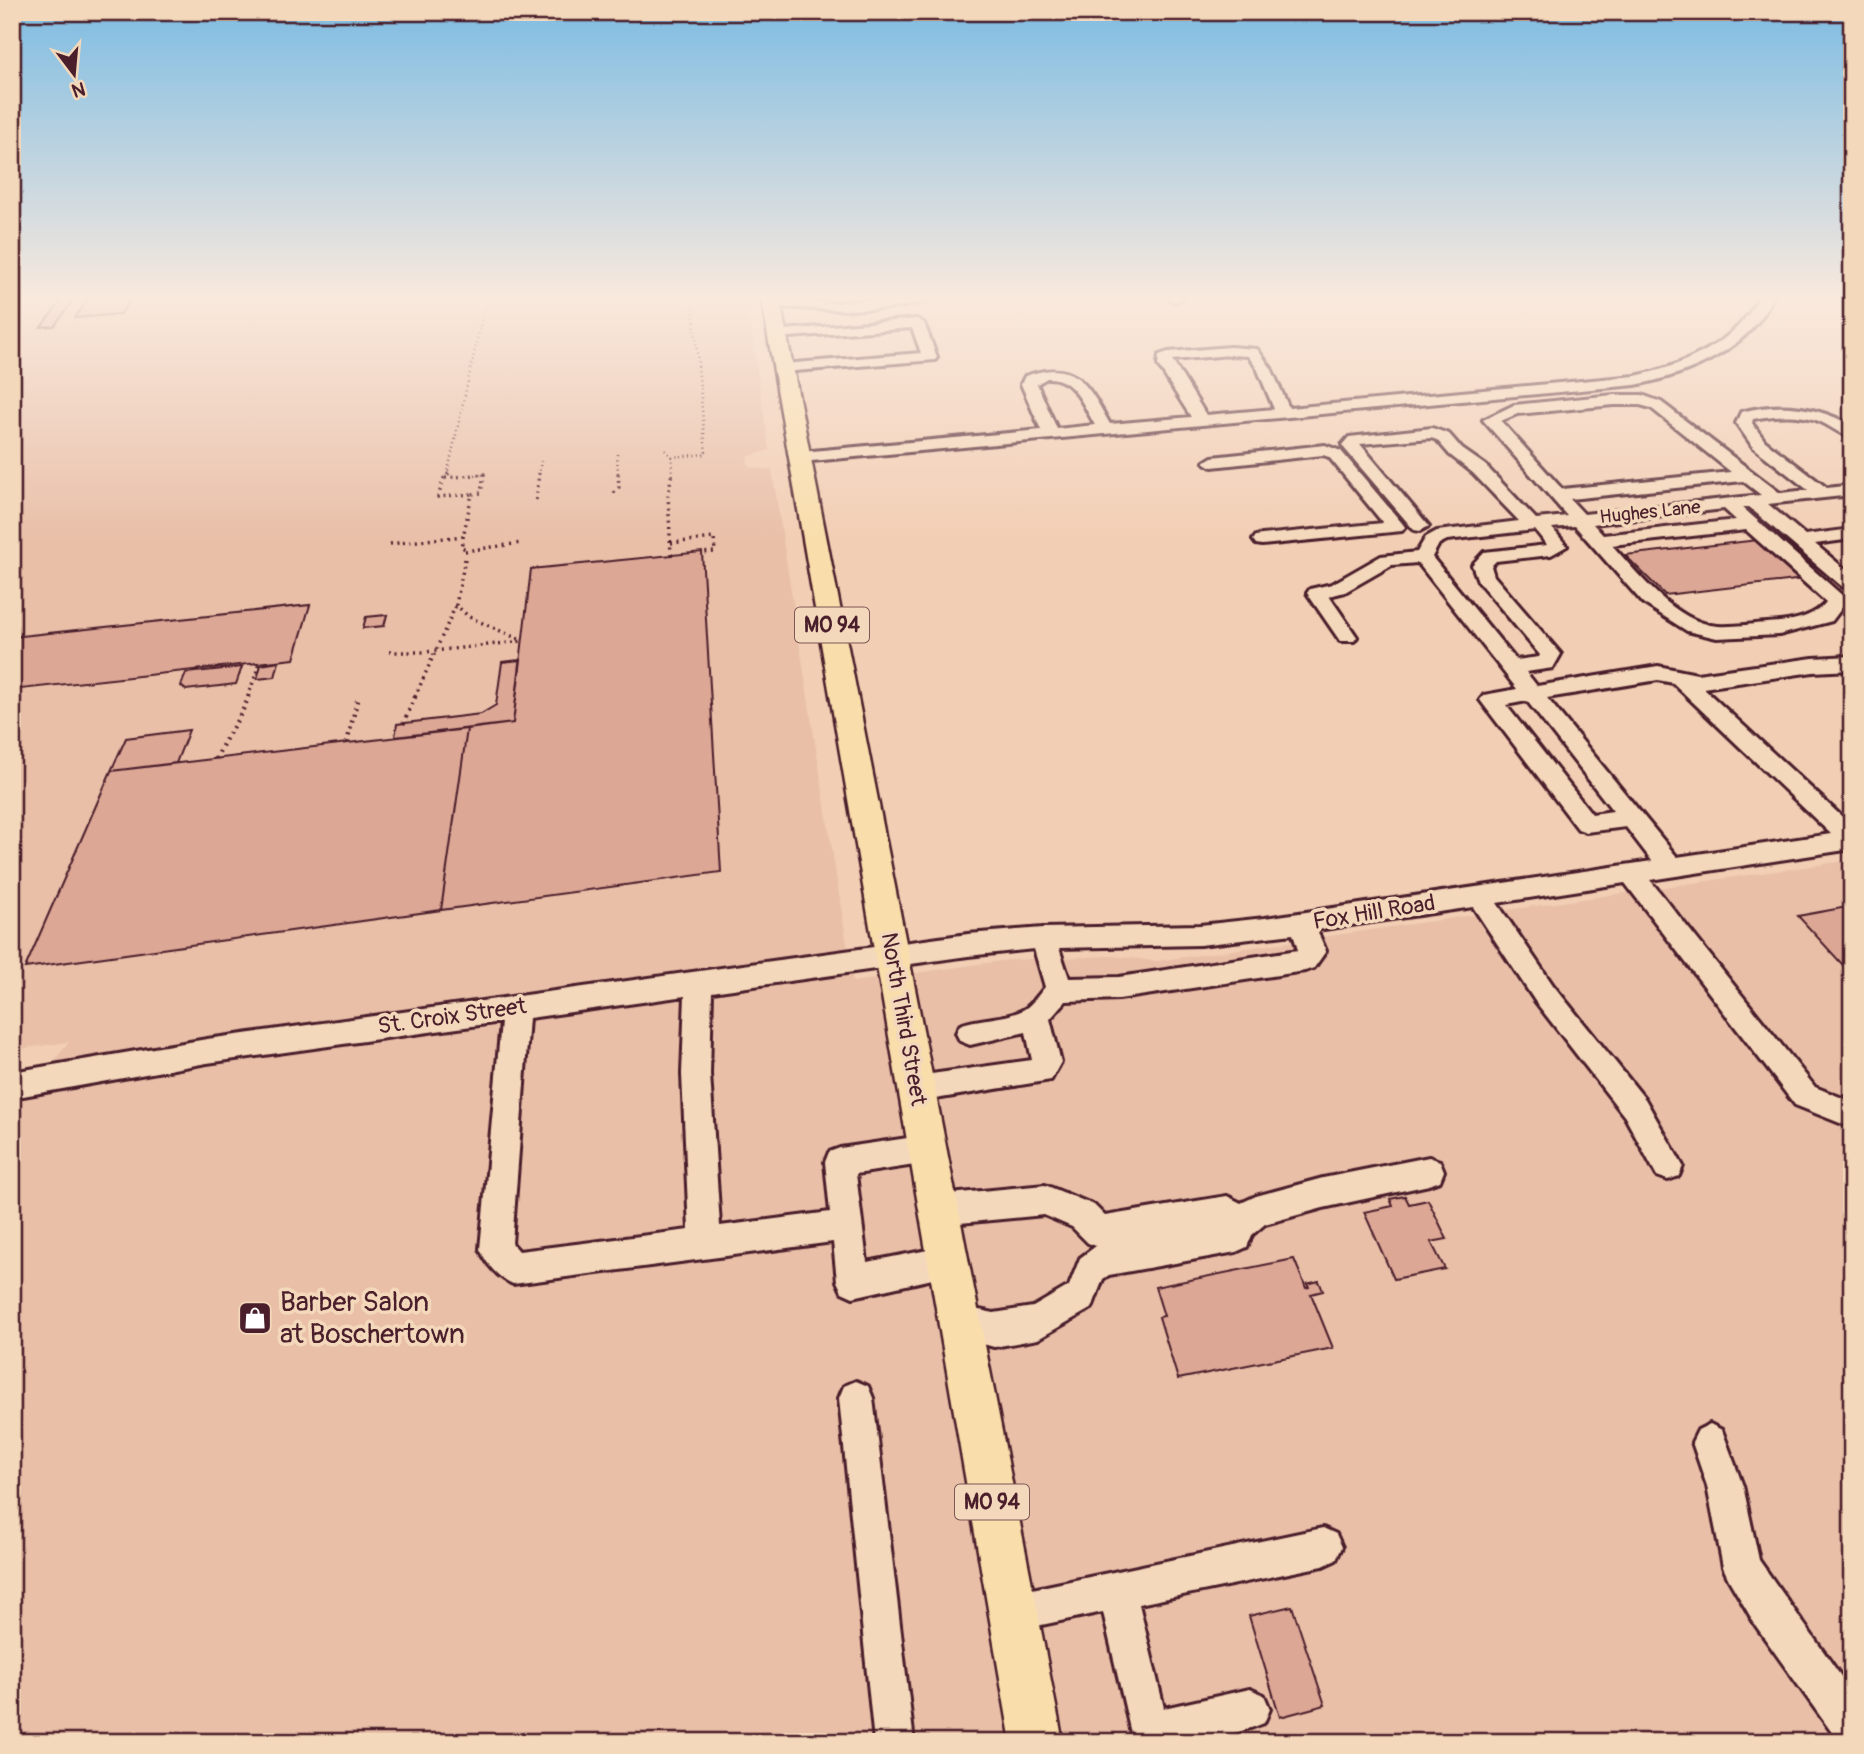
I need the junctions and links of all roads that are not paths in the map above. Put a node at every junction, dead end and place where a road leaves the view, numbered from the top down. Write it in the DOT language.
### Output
graph roads {
  1 [pos="784,378"];
  2 [pos="1032,378"];
  3 [pos="1071,378"];
  4 [pos="1173,378"];
  5 [pos="1268,378"];
  6 [pos="1645,378"];
  7 [pos="1284,414"];
  8 [pos="1202,421"];
  9 [pos="1105,429"];
  10 [pos="1852,433"];
  11 [pos="1051,434"];
  12 [pos="801,457"];
  13 [pos="1212,462"];
  14 [pos="1747,475"];
  15 [pos="1852,490"];
  16 [pos="1825,494"];
  17 [pos="1558,495"];
  18 [pos="1777,499"];
  19 [pos="1754,502"];
  20 [pos="1728,504"];
  21 [pos="1580,520"];
  22 [pos="1535,524"];
  23 [pos="1751,524"];
  24 [pos="1420,526"];
  25 [pos="1396,527"];
  26 [pos="1449,534"];
  27 [pos="1852,534"];
  28 [pos="1262,540"];
  29 [pos="1597,541"];
  30 [pos="1803,542"];
  31 [pos="1423,557"];
  32 [pos="1852,585"];
  33 [pos="1347,637"];
  34 [pos="1852,663"];
  35 [pos="1509,667"];
  36 [pos="1679,678"];
  37 [pos="1531,694"];
  38 [pos="1630,818"];
  39 [pos="1852,840"];
  40 [pos="1671,867"];
  41 [pos="1631,873"];
  42 [pos="1479,896"];
  43 [pos="1301,923"];
  44 [pos="1043,938"];
  45 [pos="893,954"];
  46 [pos="699,982"];
  47 [pos="1072,991"];
  48 [pos="516,1007"];
  49 [pos="1037,1016"];
  50 [pos="970,1033"];
  51 [pos="12,1085"];
  52 [pos="917,1089"];
  53 [pos="1852,1111"];
  54 [pos="928,1149"];
  55 [pos="1668,1166"];
  56 [pos="1429,1171"];
  57 [pos="939,1210"];
  58 [pos="847,1225"];
  59 [pos="705,1243"];
  60 [pos="1100,1246"];
  61 [pos="948,1262"];
  62 [pos="959,1322"];
  63 [pos="856,1398"];
  64 [pos="1710,1442"];
  65 [pos="1323,1547"];
  66 [pos="1117,1590"];
  67 [pos="1013,1612"];
  68 [pos="1250,1709"];
  69 [pos="1852,1727"];
  70 [pos="894,1742"];
  71 [pos="1037,1742"];
  1 -- 12 [label="main road, North Third Street / MO 94"];
  2 -- 11 [label="street"];
  3 -- 9 [label="street"];
  4 -- 8 [label="street"];
  5 -- 7 [label="street"];
  6 -- 7 [label="street"];
  7 -- 8 [label="street"];
  8 -- 9 [label="street"];
  9 -- 11 [label="street"];
  10 -- 16 [label="street"];
  11 -- 12 [label="street"];
  12 -- 45 [label="main road, North Third Street / MO 94"];
  13 -- 25 [label="street"];
  14 -- 17 [label="street"];
  14 -- 17 [label="street"];
  14 -- 18 [label="street"];
  15 -- 16 [label="street, Hughes Lane"];
  16 -- 18 [label="street, Hughes Lane"];
  17 -- 21 [label="street"];
  18 -- 19 [label="street, Hughes Lane"];
  19 -- 20 [label="street, Hughes Lane"];
  19 -- 30 [label="street"];
  20 -- 21 [label="street, Hughes Lane"];
  20 -- 23 [label="street"];
  21 -- 22 [label="street, Hughes Lane"];
  21 -- 29 [label="street"];
  22 -- 24 [label="street"];
  22 -- 26 [label="street, Hughes Lane"];
  22 -- 35 [label="street"];
  23 -- 29 [label="street"];
  23 -- 29 [label="street"];
  24 -- 25 [label="street, Hughes Lane"];
  24 -- 26 [label="street, Hughes Lane"];
  25 -- 28 [label="street, Hughes Lane"];
  25 -- 31 [label="street"];
  26 -- 31 [label="street"];
  27 -- 30 [label="street"];
  30 -- 32 [label="street"];
  31 -- 33 [label="street"];
  31 -- 35 [label="street"];
  34 -- 36 [label="street"];
  35 -- 37 [label="street"];
  36 -- 37 [label="street"];
  36 -- 39 [label="street"];
  37 -- 38 [label="street"];
  37 -- 38 [label="street"];
  38 -- 40 [label="street"];
  39 -- 40 [label="street, Fox Hill Road"];
  40 -- 41 [label="street, Fox Hill Road"];
  41 -- 42 [label="street, Fox Hill Road"];
  41 -- 53 [label="street"];
  42 -- 43 [label="street, Fox Hill Road"];
  42 -- 55 [label="street"];
  43 -- 44 [label="street, Fox Hill Road"];
  43 -- 47 [label="street"];
  44 -- 45 [label="street, Fox Hill Road"];
  44 -- 47 [label="street"];
  45 -- 46 [label="street, St. Croix Street"];
  45 -- 52 [label="main road, North Third Street / MO 94"];
  46 -- 48 [label="street, St. Croix Street"];
  46 -- 59 [label="street"];
  47 -- 49 [label="street"];
  48 -- 51 [label="street, St. Croix Street"];
  48 -- 59 [label="street"];
  49 -- 50 [label="street"];
  49 -- 52 [label="street"];
  52 -- 54 [label="main road, North Third Street / MO 94"];
  54 -- 57 [label="main road, North Third Street / MO 94"];
  54 -- 58 [label="street"];
  56 -- 60 [label="street"];
  57 -- 60 [label="street"];
  57 -- 61 [label="main road, North Third Street / MO 94"];
  58 -- 59 [label="street"];
  58 -- 61 [label="street"];
  60 -- 62 [label="street"];
  61 -- 62 [label="main road, North Third Street / MO 94"];
  62 -- 67 [label="main road, North Third Street / MO 94"];
  63 -- 70 [label="street"];
  64 -- 69 [label="street"];
  65 -- 66 [label="street"];
  66 -- 67 [label="street"];
  66 -- 68 [label="street"];
  67 -- 71 [label="main road, North Third Street / MO 94"];
}
